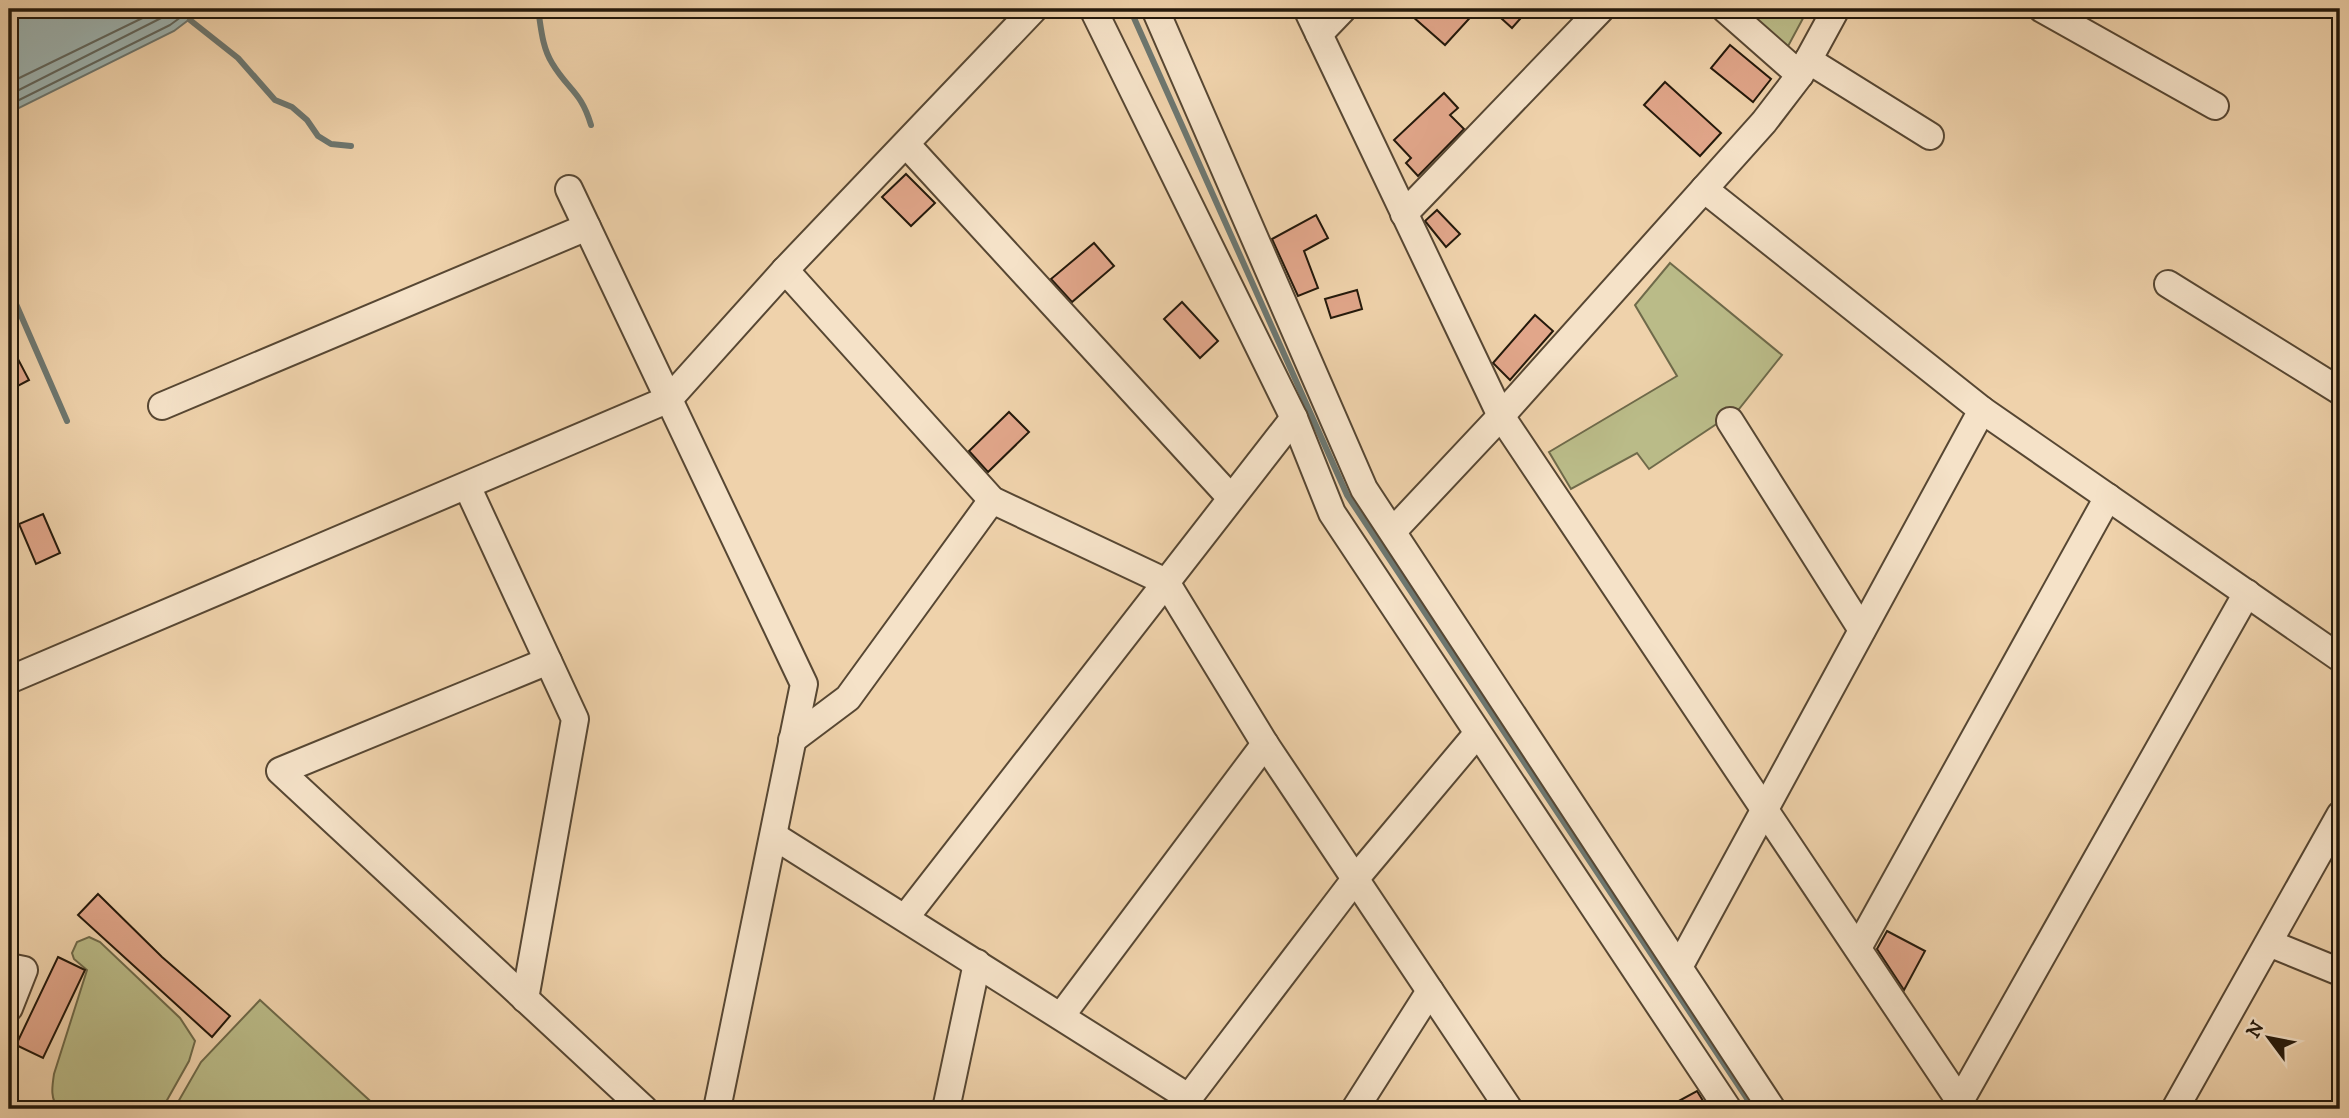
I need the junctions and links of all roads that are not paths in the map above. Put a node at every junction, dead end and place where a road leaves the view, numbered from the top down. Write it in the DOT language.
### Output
graph roads {
  1 [pos="1034,9"];
  2 [pos="1093,9"];
  3 [pos="1155,9"];
  4 [pos="1307,9"];
  5 [pos="1343,9"];
  6 [pos="1601,9"];
  7 [pos="1725,9"];
  8 [pos="1836,9"];
  9 [pos="2042,9"];
  10 [pos="2071,15"];
  11 [pos="1319,34"];
  12 [pos="1804,68"];
  13 [pos="2215,106"];
  14 [pos="1930,136"];
  15 [pos="906,144"];
  16 [pos="569,189"];
  17 [pos="1704,189"];
  18 [pos="1404,214"];
  19 [pos="587,227"];
  20 [pos="785,271"];
  21 [pos="2168,284"];
  22 [pos="2340,391"];
  23 [pos="669,400"];
  24 [pos="162,406"];
  25 [pos="1982,410"];
  26 [pos="1501,416"];
  27 [pos="1294,418"];
  28 [pos="1730,421"];
  29 [pos="467,486"];
  30 [pos="2108,497"];
  31 [pos="1231,498"];
  32 [pos="992,500"];
  33 [pos="1393,531"];
  34 [pos="1166,582"];
  35 [pos="2247,593"];
  36 [pos="1862,630"];
  37 [pos="2340,658"];
  38 [pos="548,660"];
  39 [pos="9,680"];
  40 [pos="1476,734"];
  41 [pos="792,740"];
  42 [pos="1265,744"];
  43 [pos="1763,811"];
  44 [pos="2340,815"];
  45 [pos="774,836"];
  46 [pos="1356,878"];
  47 [pos="905,918"];
  48 [pos="2269,943"];
  49 [pos="1858,948"];
  50 [pos="977,963"];
  51 [pos="9,967"];
  52 [pos="1679,967"];
  53 [pos="2340,972"];
  54 [pos="1430,991"];
  55 [pos="525,999"];
  56 [pos="9,1008"];
  57 [pos="1061,1016"];
  58 [pos="1184,1103"];
  59 [pos="1962,1105"];
  60 [pos="644,1109"];
  61 [pos="717,1109"];
  62 [pos="946,1109"];
  63 [pos="1355,1109"];
  64 [pos="1509,1109"];
  65 [pos="1728,1109"];
  66 [pos="1772,1109"];
  67 [pos="2175,1109"];
  1 -- 15 [label="street"];
  2 -- 27 [label="street"];
  3 -- 33 [label="street"];
  4 -- 11 [label="street"];
  5 -- 11 [label="street"];
  6 -- 18 [label="street"];
  7 -- 12 [label="street"];
  8 -- 12 [label="street"];
  9 -- 10 [label="street"];
  10 -- 13 [label="street"];
  11 -- 18 [label="street"];
  12 -- 14 [label="street"];
  12 -- 17 [label="street"];
  15 -- 20 [label="street"];
  15 -- 31 [label="street"];
  16 -- 19 [label="street"];
  17 -- 25 [label="street"];
  17 -- 26 [label="street"];
  18 -- 26 [label="street"];
  19 -- 23 [label="street"];
  19 -- 24 [label="street"];
  20 -- 23 [label="street"];
  20 -- 32 [label="street"];
  21 -- 22 [label="street"];
  23 -- 29 [label="street"];
  23 -- 41 [label="street"];
  25 -- 30 [label="street"];
  25 -- 36 [label="street"];
  26 -- 33 [label="street"];
  26 -- 43 [label="street"];
  27 -- 31 [label="street"];
  27 -- 40 [label="street"];
  28 -- 36 [label="street"];
  29 -- 38 [label="street"];
  29 -- 39 [label="street"];
  30 -- 35 [label="street"];
  30 -- 49 [label="street"];
  31 -- 34 [label="street"];
  32 -- 34 [label="street"];
  32 -- 41 [label="street"];
  33 -- 52 [label="street"];
  34 -- 42 [label="street"];
  34 -- 47 [label="street"];
  35 -- 37 [label="street"];
  35 -- 59 [label="street"];
  36 -- 43 [label="street"];
  38 -- 55 [label="street"];
  38 -- 55 [label="street"];
  40 -- 46 [label="street"];
  40 -- 65 [label="street"];
  41 -- 45 [label="street"];
  42 -- 46 [label="street"];
  42 -- 57 [label="street"];
  43 -- 49 [label="street"];
  43 -- 52 [label="street"];
  44 -- 48 [label="street"];
  45 -- 47 [label="street"];
  45 -- 61 [label="street"];
  46 -- 54 [label="street"];
  46 -- 58 [label="street"];
  47 -- 50 [label="street"];
  48 -- 53 [label="street"];
  48 -- 67 [label="street"];
  49 -- 59 [label="street"];
  50 -- 57 [label="street"];
  50 -- 62 [label="street"];
  51 -- 56 [label="street"];
  52 -- 66 [label="street"];
  54 -- 63 [label="street"];
  54 -- 64 [label="street"];
  55 -- 60 [label="street"];
  57 -- 58 [label="street"];
}
